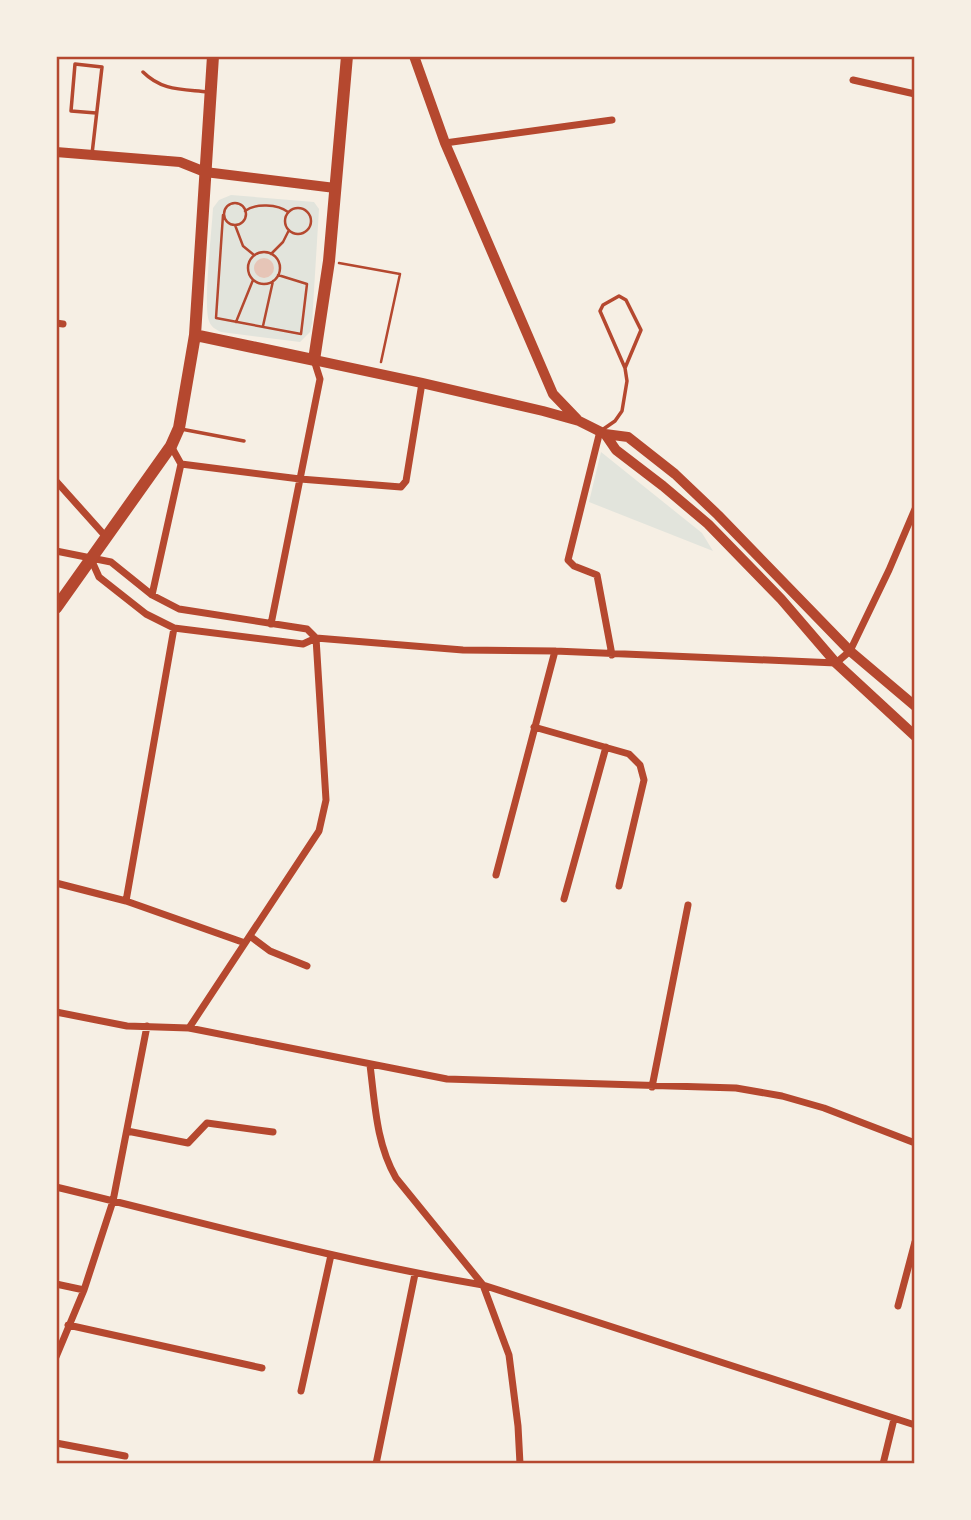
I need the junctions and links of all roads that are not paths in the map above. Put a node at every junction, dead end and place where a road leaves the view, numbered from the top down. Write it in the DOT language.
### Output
graph roads {
  1 [pos="213,56"];
  2 [pos="347,56"];
  3 [pos="414,56"];
  4 [pos="143,72"];
  5 [pos="853,80"];
  6 [pos="210,92"];
  7 [pos="915,94"];
  8 [pos="96,113"];
  9 [pos="612,120"];
  10 [pos="445,143"];
  11 [pos="56,152"];
  12 [pos="92,155"];
  13 [pos="205,172"];
  14 [pos="335,188"];
  15 [pos="195,335"];
  16 [pos="313,360"];
  17 [pos="625,368"];
  18 [pos="422,383"];
  19 [pos="579,421"];
  20 [pos="179,428"];
  21 [pos="602,433"];
  22 [pos="244,441"];
  23 [pos="172,446"];
  24 [pos="181,464"];
  25 [pos="300,479"];
  26 [pos="56,481"];
  27 [pos="915,509"];
  28 [pos="107,538"];
  29 [pos="56,551"];
  30 [pos="91,559"];
  31 [pos="152,595"];
  32 [pos="56,608"];
  33 [pos="271,624"];
  34 [pos="174,628"];
  35 [pos="316,638"];
  36 [pos="555,651"];
  37 [pos="850,651"];
  38 [pos="612,655"];
  39 [pos="836,663"];
  40 [pos="915,706"];
  41 [pos="534,727"];
  42 [pos="915,736"];
  43 [pos="606,747"];
  44 [pos="496,875"];
  45 [pos="56,883"];
  46 [pos="620,886"];
  47 [pos="564,899"];
  48 [pos="126,901"];
  49 [pos="688,905"];
  50 [pos="248,939"];
  51 [pos="306,966"];
  52 [pos="56,1013"];
  53 [pos="146,1026"];
  54 [pos="189,1028"];
  55 [pos="370,1065"];
  56 [pos="652,1087"];
  57 [pos="127,1131"];
  58 [pos="273,1132"];
  59 [pos="915,1143"];
  60 [pos="56,1187"];
  61 [pos="113,1200"];
  62 [pos="915,1242"];
  63 [pos="331,1255"];
  64 [pos="415,1274"];
  65 [pos="56,1284"];
  66 [pos="483,1285"];
  67 [pos="84,1290"];
  68 [pos="898,1307"];
  69 [pos="68,1325"];
  70 [pos="56,1357"];
  71 [pos="262,1368"];
  72 [pos="300,1391"];
  73 [pos="894,1419"];
  74 [pos="915,1425"];
  75 [pos="56,1443"];
  76 [pos="125,1456"];
  77 [pos="376,1464"];
  78 [pos="520,1464"];
  79 [pos="883,1464"];
  1 -- 6 [label="main road"];
  2 -- 14 [label="main road"];
  3 -- 10 [label="main road"];
  4 -- 6 [label="lane"];
  5 -- 7 [label="street"];
  6 -- 13 [label="main road"];
  8 -- 8 [label="lane"];
  8 -- 12 [label="lane"];
  9 -- 10 [label="street"];
  10 -- 19 [label="main road"];
  11 -- 12 [label="main road"];
  12 -- 13 [label="main road"];
  13 -- 14 [label="main road"];
  13 -- 15 [label="main road"];
  14 -- 16 [label="main road"];
  15 -- 16 [label="main road"];
  15 -- 20 [label="main road"];
  16 -- 18 [label="main road"];
  16 -- 25 [label="street"];
  17 -- 17 [label="lane"];
  17 -- 21 [label="lane"];
  18 -- 19 [label="main road"];
  18 -- 25 [label="street"];
  19 -- 21 [label="main road"];
  20 -- 22 [label="lane"];
  20 -- 23 [label="main road"];
  21 -- 37 [label="main road"];
  21 -- 38 [label="street"];
  21 -- 39 [label="main road"];
  23 -- 24 [label="street"];
  23 -- 28 [label="main road"];
  24 -- 25 [label="street"];
  24 -- 31 [label="street"];
  25 -- 33 [label="street"];
  26 -- 28 [label="street"];
  27 -- 37 [label="street"];
  28 -- 30 [label="main road"];
  29 -- 30 [label="street"];
  30 -- 31 [label="street"];
  30 -- 32 [label="main road"];
  30 -- 34 [label="street"];
  31 -- 33 [label="street"];
  33 -- 35 [label="street"];
  34 -- 35 [label="street"];
  34 -- 48 [label="street"];
  35 -- 36 [label="street"];
  35 -- 50 [label="street"];
  36 -- 38 [label="street"];
  36 -- 41 [label="street"];
  37 -- 39 [label="street"];
  37 -- 40 [label="main road"];
  38 -- 39 [label="street"];
  39 -- 42 [label="main road"];
  41 -- 43 [label="street"];
  41 -- 44 [label="street"];
  43 -- 46 [label="street"];
  43 -- 47 [label="street"];
  45 -- 48 [label="street"];
  48 -- 50 [label="street"];
  49 -- 56 [label="street"];
  50 -- 51 [label="street"];
  50 -- 54 [label="street"];
  52 -- 53 [label="street"];
  53 -- 54 [label="street"];
  53 -- 57 [label="street"];
  54 -- 55 [label="street"];
  55 -- 56 [label="street"];
  55 -- 66 [label="street"];
  56 -- 59 [label="street"];
  57 -- 58 [label="street"];
  57 -- 61 [label="street"];
  60 -- 61 [label="street"];
  61 -- 63 [label="street"];
  61 -- 67 [label="street"];
  62 -- 68 [label="street"];
  63 -- 64 [label="street"];
  63 -- 72 [label="street"];
  64 -- 66 [label="street"];
  64 -- 77 [label="street"];
  65 -- 67 [label="street"];
  66 -- 73 [label="street"];
  66 -- 78 [label="street"];
  67 -- 69 [label="street"];
  69 -- 70 [label="street"];
  69 -- 71 [label="street"];
  73 -- 74 [label="street"];
  73 -- 79 [label="street"];
  75 -- 76 [label="street"];
}
